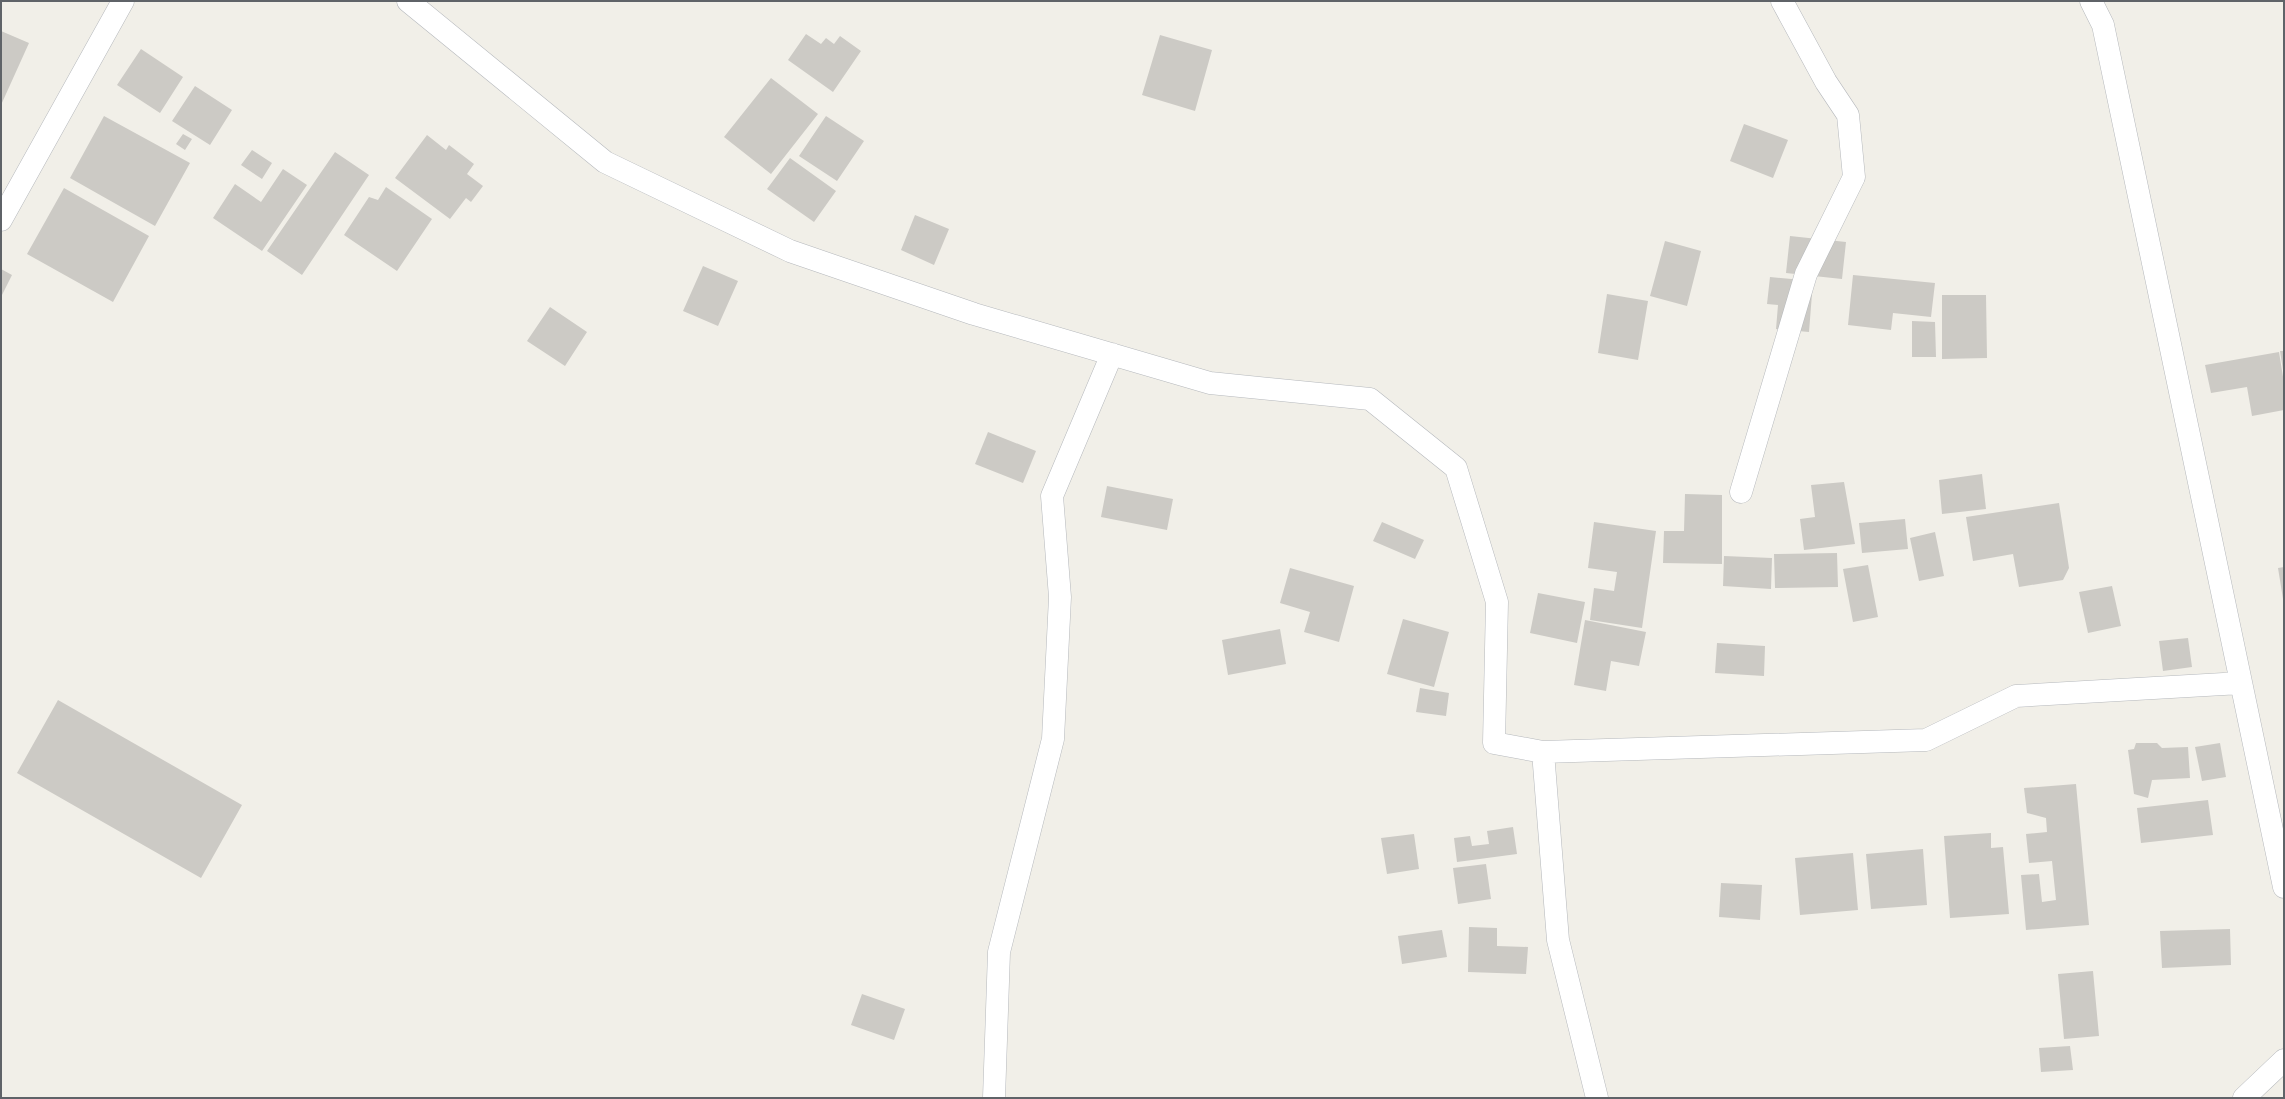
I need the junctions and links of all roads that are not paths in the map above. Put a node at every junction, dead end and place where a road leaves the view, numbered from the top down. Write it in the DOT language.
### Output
graph roads {
  1 [pos="123,1"];
  2 [pos="408,1"];
  3 [pos="1782,1"];
  4 [pos="2091,1"];
  5 [pos="1,220"];
  6 [pos="1112,354"];
  7 [pos="1741,492"];
  8 [pos="2241,683"];
  9 [pos="1543,752"];
  10 [pos="2284,887"];
  11 [pos="2284,1060"];
  12 [pos="994,1098"];
  13 [pos="1597,1098"];
  14 [pos="2244,1098"];
  1 -- 5 [label="street"];
  2 -- 6 [label="street"];
  3 -- 7 [label="street"];
  4 -- 8 [label="street"];
  6 -- 9 [label="street"];
  6 -- 12 [label="street"];
  8 -- 9 [label="street"];
  8 -- 10 [label="street"];
  9 -- 13 [label="street"];
  11 -- 14 [label="street"];
}
